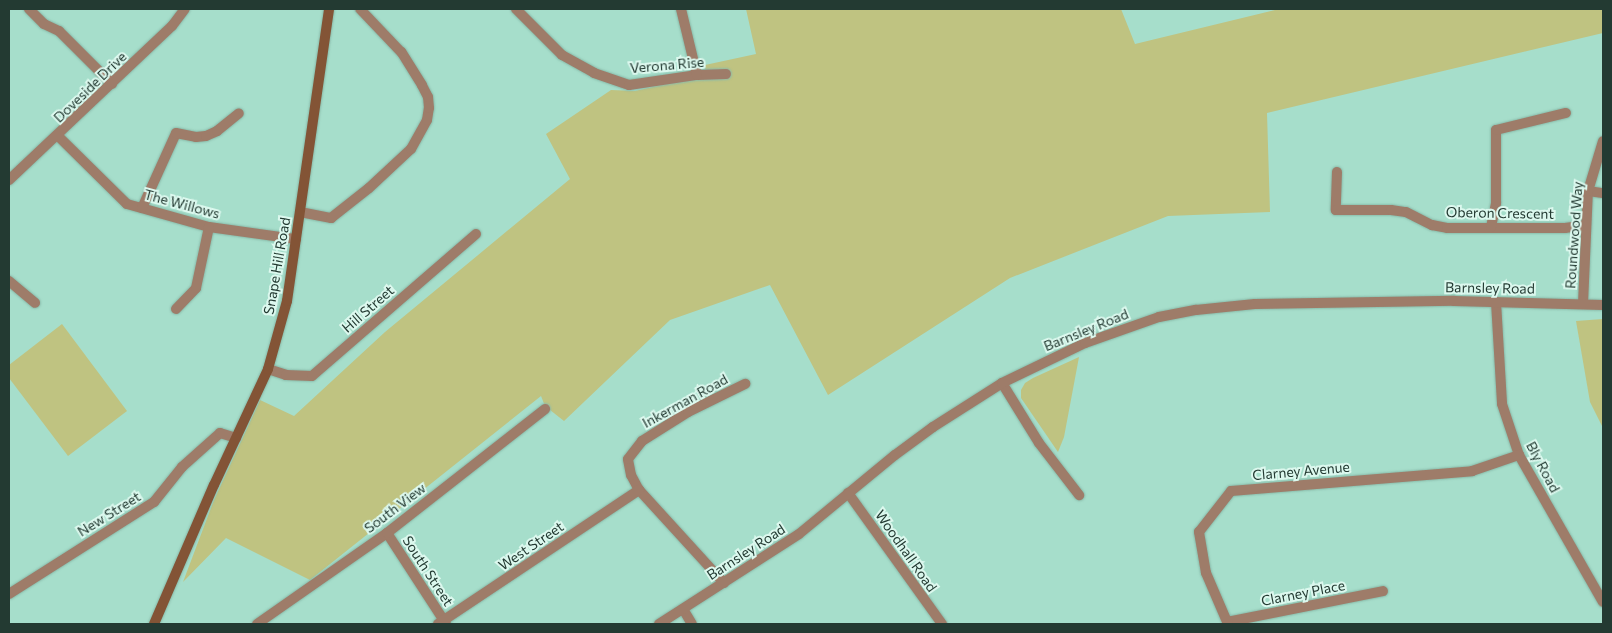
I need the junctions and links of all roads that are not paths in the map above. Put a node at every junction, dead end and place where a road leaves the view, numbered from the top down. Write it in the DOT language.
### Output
graph roads {
  1 [pos="30,9"];
  2 [pos="185,9"];
  3 [pos="329,9"];
  4 [pos="360,9"];
  5 [pos="516,9"];
  6 [pos="682,9"];
  7 [pos="726,74"];
  8 [pos="697,75"];
  9 [pos="112,84"];
  10 [pos="239,113"];
  11 [pos="1566,113"];
  12 [pos="58,136"];
  13 [pos="1603,141"];
  14 [pos="1337,172"];
  15 [pos="9,179"];
  16 [pos="1588,191"];
  17 [pos="1603,193"];
  18 [pos="142,208"];
  19 [pos="300,212"];
  20 [pos="1586,225"];
  21 [pos="1491,227"];
  22 [pos="209,228"];
  23 [pos="476,234"];
  24 [pos="296,239"];
  25 [pos="9,281"];
  26 [pos="1496,302"];
  27 [pos="35,303"];
  28 [pos="1583,304"];
  29 [pos="1603,305"];
  30 [pos="176,309"];
  31 [pos="268,369"];
  32 [pos="1002,382"];
  33 [pos="744,384"];
  34 [pos="545,409"];
  35 [pos="236,438"];
  36 [pos="1519,454"];
  37 [pos="640,490"];
  38 [pos="848,493"];
  39 [pos="1079,495"];
  40 [pos="387,533"];
  41 [pos="724,583"];
  42 [pos="1383,592"];
  43 [pos="9,594"];
  44 [pos="1603,602"];
  45 [pos="683,609"];
  46 [pos="443,623"];
  47 [pos="1228,623"];
  48 [pos="154,624"];
  49 [pos="257,624"];
  50 [pos="659,624"];
  51 [pos="692,624"];
  52 [pos="942,624"];
  1 -- 9 [label="street"];
  2 -- 9 [label="street, Doveside Drive"];
  3 -- 19 [label="main road, Snape Hill Road"];
  4 -- 19 [label="street"];
  5 -- 8 [label="street, Verona Rise"];
  6 -- 8 [label="street"];
  7 -- 8 [label="street, Verona Rise"];
  9 -- 12 [label="street, Doveside Drive"];
  10 -- 18 [label="street"];
  11 -- 21 [label="street"];
  12 -- 15 [label="street, Doveside Drive"];
  12 -- 18 [label="street, The Willows"];
  13 -- 16 [label="street, Roundwood Way"];
  14 -- 21 [label="street, Oberon Crescent"];
  16 -- 17 [label="street"];
  16 -- 20 [label="street, Roundwood Way"];
  18 -- 22 [label="street, The Willows"];
  19 -- 24 [label="main road, Snape Hill Road"];
  20 -- 21 [label="street, Oberon Crescent"];
  20 -- 28 [label="street, Roundwood Way"];
  22 -- 24 [label="street, The Willows"];
  22 -- 30 [label="street"];
  23 -- 31 [label="street, Hill Street"];
  24 -- 31 [label="main road, Snape Hill Road"];
  25 -- 27 [label="street"];
  26 -- 28 [label="street, Barnsley Road"];
  26 -- 32 [label="street, Barnsley Road"];
  26 -- 36 [label="street, Bly Road"];
  28 -- 29 [label="street, Barnsley Road"];
  31 -- 35 [label="main road, Snape Hill Road"];
  32 -- 38 [label="street, Barnsley Road"];
  32 -- 39 [label="street"];
  33 -- 37 [label="street, Inkerman Road"];
  34 -- 40 [label="street, South View"];
  35 -- 43 [label="street, New Street"];
  35 -- 48 [label="main road, Snape Hill Road"];
  36 -- 44 [label="street, Bly Road"];
  36 -- 47 [label="street, Clarney Avenue"];
  37 -- 41 [label="street, Inkerman Road"];
  37 -- 46 [label="street, West Street"];
  38 -- 41 [label="street, Barnsley Road"];
  38 -- 52 [label="street, Woodhall Road"];
  40 -- 46 [label="street, South Street"];
  40 -- 49 [label="street, South View"];
  41 -- 45 [label="street, Barnsley Road"];
  42 -- 47 [label="street, Clarney Place"];
  45 -- 50 [label="street, Barnsley Road"];
  45 -- 51 [label="street"];
}
